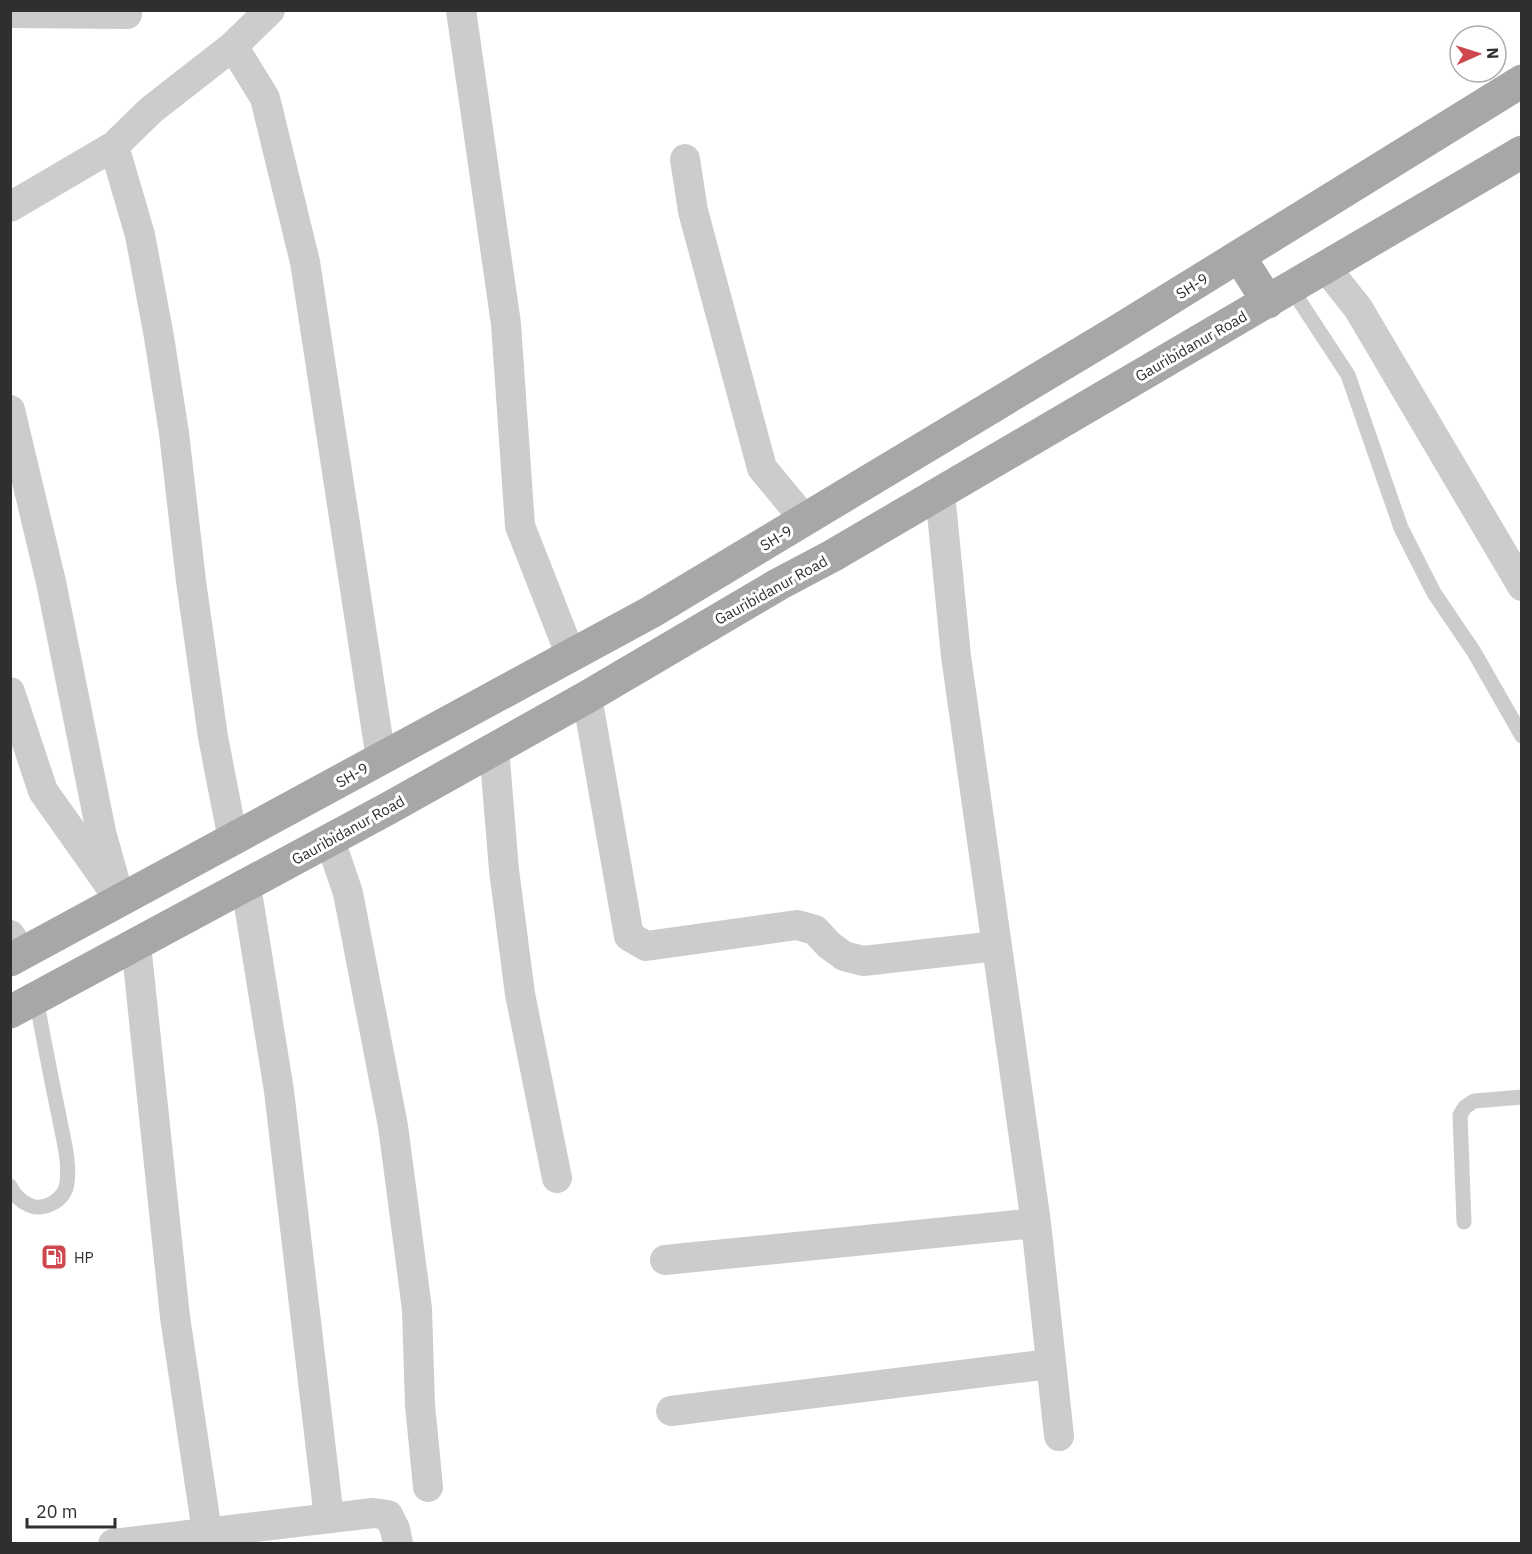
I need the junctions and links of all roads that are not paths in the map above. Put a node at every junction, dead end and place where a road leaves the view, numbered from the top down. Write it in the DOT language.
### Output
graph roads {
  1 [pos="270,10"];
  2 [pos="461,10"];
  3 [pos="10,13"];
  4 [pos="127,15"];
  5 [pos="233,46"];
  6 [pos="1521,81"];
  7 [pos="114,146"];
  8 [pos="1521,152"];
  9 [pos="685,159"];
  10 [pos="10,207"];
  11 [pos="1239,256"];
  12 [pos="1326,268"];
  13 [pos="1280,295"];
  14 [pos="10,410"];
  15 [pos="940,493"];
  16 [pos="805,520"];
  17 [pos="1521,586"];
  18 [pos="571,656"];
  19 [pos="10,692"];
  20 [pos="587,697"];
  21 [pos="1521,736"];
  22 [pos="494,748"];
  23 [pos="381,759"];
  24 [pos="232,840"];
  25 [pos="330,840"];
  26 [pos="246,886"];
  27 [pos="120,900"];
  28 [pos="136,944"];
  29 [pos="997,946"];
  30 [pos="14,949"];
  31 [pos="23,1005"];
  32 [pos="1521,1096"];
  33 [pos="557,1178"];
  34 [pos="10,1186"];
  35 [pos="1464,1222"];
  36 [pos="1036,1223"];
  37 [pos="664,1260"];
  38 [pos="1050,1364"];
  39 [pos="671,1411"];
  40 [pos="1059,1436"];
  41 [pos="428,1487"];
  42 [pos="329,1518"];
  43 [pos="207,1532"];
  44 [pos="113,1544"];
  45 [pos="398,1544"];
  1 -- 5 [label="street"];
  2 -- 18 [label="street"];
  3 -- 4 [label="street"];
  5 -- 7 [label="street"];
  5 -- 23 [label="street"];
  6 -- 11 [label="main road, SH-9"];
  7 -- 10 [label="street"];
  7 -- 24 [label="street"];
  8 -- 12 [label="main road, Gauribidanur Road"];
  9 -- 16 [label="street"];
  11 -- 13 [label="main road"];
  11 -- 16 [label="main road, SH-9"];
  12 -- 13 [label="main road, Gauribidanur Road"];
  12 -- 17 [label="street"];
  13 -- 15 [label="main road, Gauribidanur Road"];
  13 -- 21 [label="lane"];
  14 -- 27 [label="street"];
  15 -- 20 [label="main road, Gauribidanur Road"];
  15 -- 29 [label="street"];
  16 -- 18 [label="main road, SH-9"];
  18 -- 23 [label="main road, SH-9"];
  19 -- 27 [label="street"];
  20 -- 22 [label="main road, Gauribidanur Road"];
  20 -- 29 [label="street"];
  22 -- 25 [label="main road, Gauribidanur Road"];
  22 -- 33 [label="street"];
  23 -- 24 [label="main road, SH-9"];
  24 -- 27 [label="main road, SH-9"];
  25 -- 26 [label="main road, Gauribidanur Road"];
  25 -- 41 [label="street"];
  26 -- 28 [label="main road, Gauribidanur Road"];
  26 -- 42 [label="street"];
  27 -- 30 [label="main road, SH-9"];
  28 -- 31 [label="main road, Gauribidanur Road"];
  28 -- 43 [label="street"];
  29 -- 36 [label="street"];
  31 -- 34 [label="lane"];
  32 -- 35 [label="lane"];
  36 -- 37 [label="street"];
  36 -- 38 [label="street"];
  38 -- 39 [label="street"];
  38 -- 40 [label="street"];
  42 -- 43 [label="street"];
  42 -- 45 [label="street"];
  43 -- 44 [label="street"];
}
